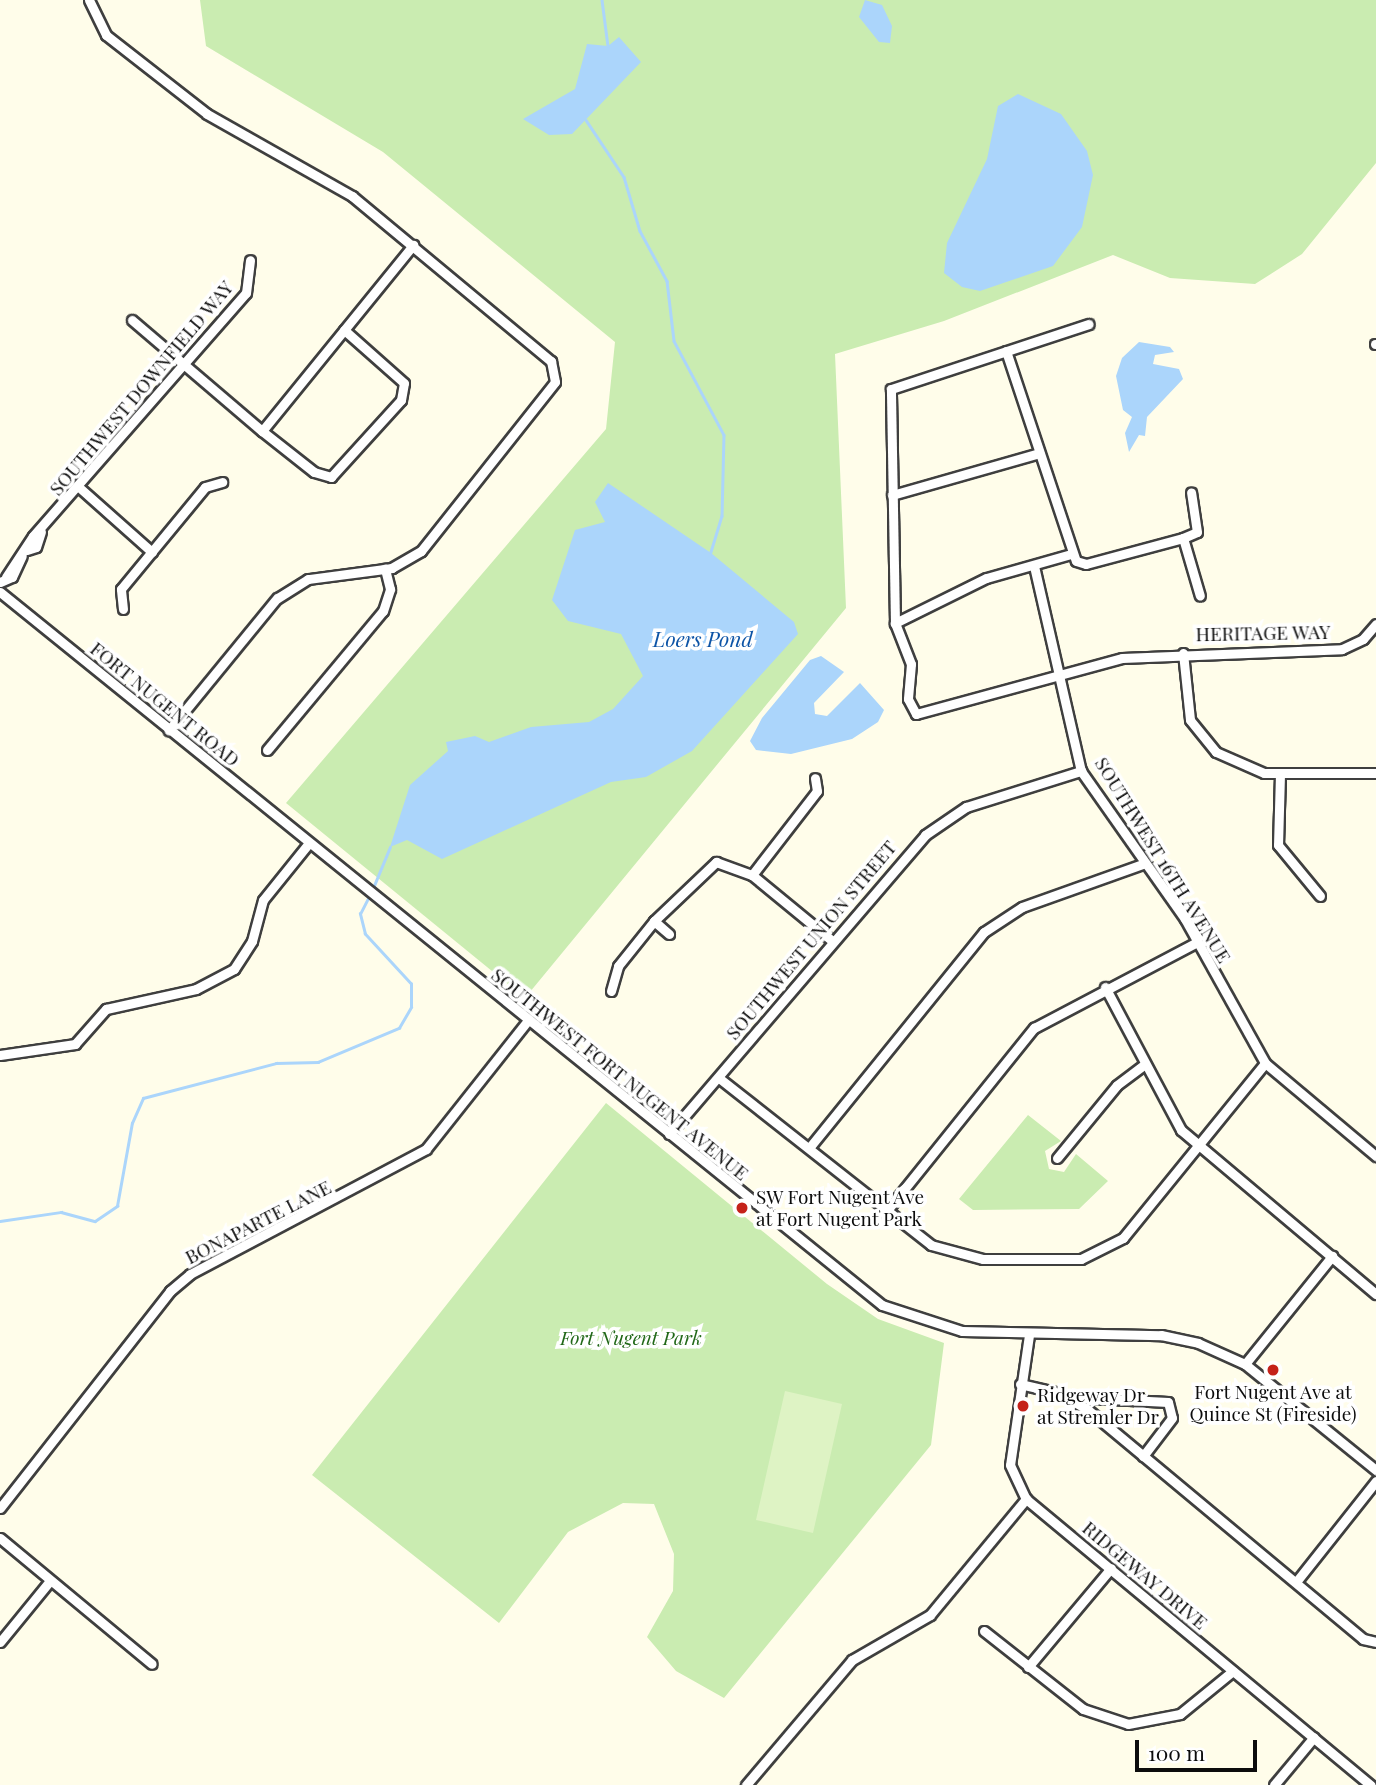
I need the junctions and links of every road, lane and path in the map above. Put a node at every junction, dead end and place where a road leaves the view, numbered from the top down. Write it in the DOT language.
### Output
graph roads {
  1 [pos="89,0"];
  2 [pos="413,246"];
  3 [pos="250,260"];
  4 [pos="132,320"];
  5 [pos="1089,324"];
  6 [pos="344,330"];
  7 [pos="1006,351"];
  8 [pos="187,367"];
  9 [pos="262,431"];
  10 [pos="1039,453"];
  11 [pos="222,482"];
  12 [pos="80,489"];
  13 [pos="1191,492"];
  14 [pos="892,495"];
  15 [pos="1183,538"];
  16 [pos="152,552"];
  17 [pos="1071,554"];
  18 [pos="1034,566"];
  19 [pos="385,569"];
  20 [pos="3,580"];
  21 [pos="0,592"];
  22 [pos="1200,596"];
  23 [pos="123,609"];
  24 [pos="895,623"];
  25 [pos="1376,624"];
  26 [pos="1183,653"];
  27 [pos="1060,674"];
  28 [pos="169,730"];
  29 [pos="267,750"];
  30 [pos="1081,771"];
  31 [pos="1376,773"];
  32 [pos="1280,774"];
  33 [pos="814,778"];
  34 [pos="309,843"];
  35 [pos="1143,864"];
  36 [pos="752,875"];
  37 [pos="1320,896"];
  38 [pos="654,922"];
  39 [pos="669,934"];
  40 [pos="831,940"];
  41 [pos="1197,942"];
  42 [pos="1105,987"];
  43 [pos="611,991"];
  44 [pos="526,1023"];
  45 [pos="0,1055"];
  46 [pos="1265,1063"];
  47 [pos="1144,1065"];
  48 [pos="719,1077"];
  49 [pos="669,1134"];
  50 [pos="1198,1144"];
  51 [pos="809,1148"];
  52 [pos="1376,1156"];
  53 [pos="1057,1158"];
  54 [pos="885,1213"];
  55 [pos="1332,1256"];
  56 [pos="1376,1294"];
  57 [pos="1029,1335"];
  58 [pos="1245,1364"];
  59 [pos="1020,1384"];
  60 [pos="1070,1397"];
  61 [pos="1143,1456"];
  62 [pos="1376,1470"];
  63 [pos="1376,1480"];
  64 [pos="1026,1499"];
  65 [pos="0,1508"];
  66 [pos="0,1538"];
  67 [pos="1111,1568"];
  68 [pos="49,1582"];
  69 [pos="1296,1582"];
  70 [pos="984,1631"];
  71 [pos="0,1642"];
  72 [pos="1376,1643"];
  73 [pos="152,1664"];
  74 [pos="1028,1667"];
  75 [pos="1233,1671"];
  76 [pos="1314,1738"];
  77 [pos="746,1785"];
  78 [pos="1274,1785"];
  79 [pos="1371,1785"];
  1 -- 2 [label="street"];
  2 -- 6 [label="street"];
  2 -- 19 [label="street"];
  3 -- 8 [label="street, SOUTHWEST DOWNFIELD WAY"];
  4 -- 8 [label="street"];
  5 -- 7 [label="street"];
  6 -- 9 [label="street"];
  6 -- 9 [label="street"];
  7 -- 10 [label="street"];
  7 -- 14 [label="street"];
  8 -- 9 [label="street"];
  8 -- 12 [label="street, SOUTHWEST DOWNFIELD WAY"];
  10 -- 14 [label="street"];
  10 -- 17 [label="street"];
  11 -- 16 [label="street"];
  12 -- 16 [label="street"];
  12 -- 20 [label="street, SOUTHWEST DOWNFIELD WAY"];
  13 -- 15 [label="street"];
  14 -- 24 [label="street"];
  15 -- 17 [label="street"];
  15 -- 22 [label="street"];
  16 -- 23 [label="street"];
  17 -- 18 [label="street"];
  18 -- 24 [label="street"];
  18 -- 27 [label="street, SOUTHWEST 16TH AVENUE"];
  19 -- 28 [label="street"];
  19 -- 29 [label="street"];
  21 -- 28 [label="street, FORT NUGENT ROAD"];
  24 -- 27 [label="street, HERITAGE WAY"];
  25 -- 26 [label="street, HERITAGE WAY"];
  26 -- 27 [label="street, HERITAGE WAY"];
  26 -- 32 [label="street"];
  27 -- 30 [label="street, SOUTHWEST 16TH AVENUE"];
  28 -- 34 [label="street, FORT NUGENT ROAD"];
  30 -- 35 [label="street, SOUTHWEST 16TH AVENUE"];
  30 -- 40 [label="street, SOUTHWEST UNION STREET"];
  31 -- 32 [label="street"];
  32 -- 37 [label="street"];
  33 -- 36 [label="street"];
  34 -- 44 [label="street, SOUTHWEST FORT NUGENT AVENUE"];
  34 -- 45 [label="street"];
  35 -- 41 [label="street, SOUTHWEST 16TH AVENUE"];
  35 -- 51 [label="street"];
  36 -- 38 [label="street"];
  36 -- 40 [label="street"];
  38 -- 39 [label="street"];
  38 -- 43 [label="street"];
  40 -- 48 [label="street, SOUTHWEST UNION STREET"];
  41 -- 42 [label="street"];
  41 -- 46 [label="street, SOUTHWEST 16TH AVENUE"];
  42 -- 47 [label="street"];
  42 -- 54 [label="street"];
  44 -- 49 [label="street, SOUTHWEST FORT NUGENT AVENUE"];
  44 -- 65 [label="street, BONAPARTE LANE"];
  46 -- 50 [label="street"];
  46 -- 52 [label="street, SOUTHWEST 16TH AVENUE"];
  47 -- 50 [label="street"];
  47 -- 53 [label="street"];
  48 -- 49 [label="street, SOUTHWEST UNION STREET"];
  48 -- 51 [label="street"];
  49 -- 57 [label="street, SOUTHWEST FORT NUGENT AVENUE"];
  50 -- 54 [label="street"];
  50 -- 55 [label="street"];
  51 -- 54 [label="street"];
  55 -- 56 [label="street"];
  55 -- 58 [label="street"];
  57 -- 58 [label="street, SOUTHWEST FORT NUGENT AVENUE"];
  57 -- 59 [label="street, RIDGEWAY DRIVE"];
  58 -- 62 [label="street, SOUTHWEST FORT NUGENT AVENUE"];
  59 -- 60 [label="street"];
  59 -- 64 [label="street, RIDGEWAY DRIVE"];
  60 -- 61 [label="street"];
  60 -- 61 [label="street"];
  61 -- 69 [label="street"];
  63 -- 69 [label="street"];
  64 -- 67 [label="street, RIDGEWAY DRIVE"];
  64 -- 77 [label="street"];
  66 -- 68 [label="street"];
  67 -- 74 [label="street"];
  67 -- 75 [label="street, RIDGEWAY DRIVE"];
  68 -- 71 [label="street"];
  68 -- 73 [label="street"];
  69 -- 72 [label="street"];
  70 -- 74 [label="street"];
  74 -- 75 [label="street"];
  75 -- 76 [label="street, RIDGEWAY DRIVE"];
  76 -- 78 [label="street"];
  76 -- 79 [label="street, RIDGEWAY DRIVE"];
}
